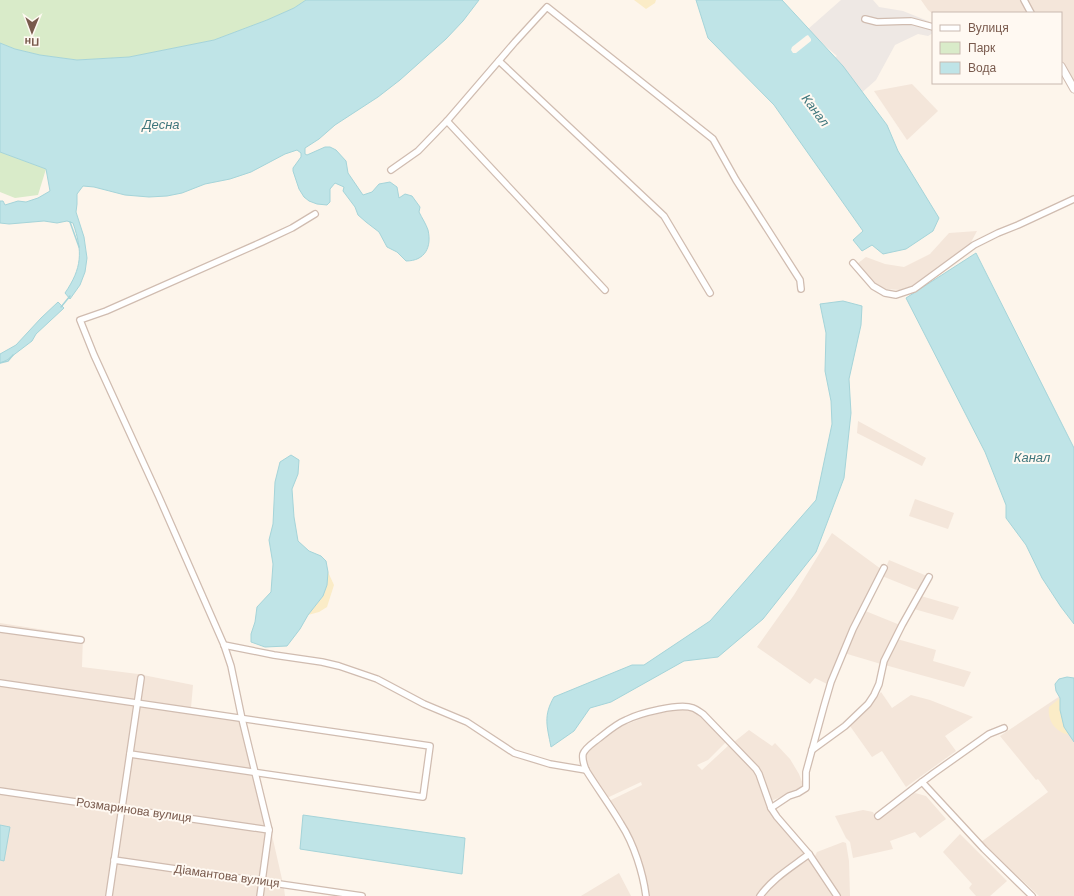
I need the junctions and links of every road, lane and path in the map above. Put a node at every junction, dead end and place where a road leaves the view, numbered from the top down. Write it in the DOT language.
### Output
graph roads {
  1 [pos="1024,0"];
  2 [pos="1030,12"];
  3 [pos="865,19"];
  4 [pos="932,27"];
  5 [pos="499,60"];
  6 [pos="1062,68"];
  7 [pos="1074,89"];
  8 [pos="447,121"];
  9 [pos="391,170"];
  10 [pos="1074,199"];
  11 [pos="316,214"];
  12 [pos="853,263"];
  13 [pos="801,289"];
  14 [pos="605,290"];
  15 [pos="710,293"];
  16 [pos="884,568"];
  17 [pos="929,577"];
  18 [pos="0,629"];
  19 [pos="81,640"];
  20 [pos="224,645"];
  21 [pos="141,678"];
  22 [pos="0,683"];
  23 [pos="138,704"];
  24 [pos="242,719"];
  25 [pos="1004,728"];
  26 [pos="812,750"];
  27 [pos="130,754"];
  28 [pos="586,770"];
  29 [pos="256,772"];
  30 [pos="922,782"];
  31 [pos="0,791"];
  32 [pos="771,808"];
  33 [pos="122,809"];
  34 [pos="878,816"];
  35 [pos="269,830"];
  36 [pos="809,854"];
  37 [pos="114,860"];
  38 [pos="262,882"];
  39 [pos="109,896"];
  40 [pos="260,896"];
  41 [pos="362,896"];
  42 [pos="646,896"];
  43 [pos="760,896"];
  44 [pos="837,896"];
  45 [pos="1032,896"];
  1 -- 2 [label="street"];
  3 -- 4 [label="street"];
  5 -- 8 [label="street"];
  5 -- 13 [label="street"];
  5 -- 15 [label="street"];
  6 -- 7 [label="street"];
  8 -- 9 [label="street"];
  8 -- 14 [label="street"];
  10 -- 12 [label="street"];
  11 -- 20 [label="street"];
  16 -- 26 [label="street"];
  17 -- 26 [label="street"];
  18 -- 19 [label="street"];
  20 -- 24 [label="street"];
  20 -- 28 [label="street"];
  21 -- 23 [label="street"];
  22 -- 23 [label="street"];
  23 -- 24 [label="street"];
  23 -- 27 [label="street"];
  24 -- 29 [label="street"];
  24 -- 29 [label="street"];
  25 -- 30 [label="street"];
  26 -- 32 [label="street"];
  27 -- 29 [label="street"];
  27 -- 33 [label="street"];
  28 -- 32 [label="street"];
  28 -- 42 [label="street"];
  29 -- 35 [label="street"];
  30 -- 34 [label="street"];
  30 -- 45 [label="street"];
  31 -- 33 [label="street, Розмаринова вулиця"];
  32 -- 36 [label="street"];
  33 -- 35 [label="street, Розмаринова вулиця"];
  33 -- 37 [label="street"];
  35 -- 38 [label="street"];
  36 -- 43 [label="street"];
  36 -- 44 [label="street"];
  37 -- 38 [label="street, Діамантова вулиця"];
  37 -- 39 [label="street"];
  38 -- 40 [label="street"];
  38 -- 41 [label="street, Діамантова вулиця"];
}
